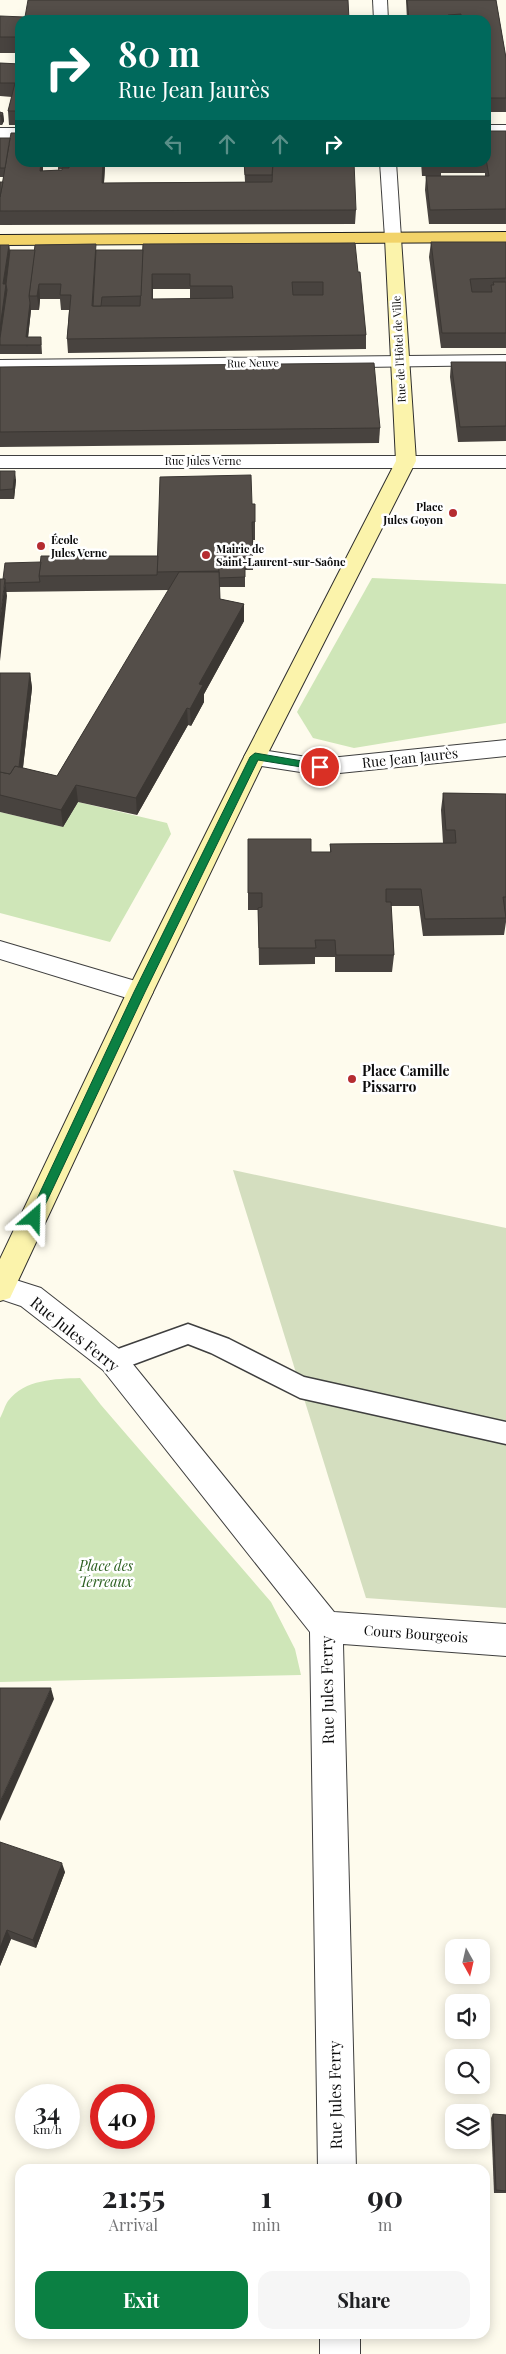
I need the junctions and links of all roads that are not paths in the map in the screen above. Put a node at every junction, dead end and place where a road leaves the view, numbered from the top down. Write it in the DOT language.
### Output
graph roads {
  1 [pos="380,0"];
  2 [pos="381,15"];
  3 [pos="491,130"];
  4 [pos="506,130"];
  5 [pos="0,133"];
  6 [pos="15,133"];
  7 [pos="388,167"];
  8 [pos="506,237"];
  9 [pos="394,238"];
  10 [pos="0,240"];
  11 [pos="506,360"];
  12 [pos="400,361"];
  13 [pos="0,366"];
  14 [pos="406,461"];
  15 [pos="0,462"];
  16 [pos="506,462"];
  17 [pos="506,748"];
  18 [pos="255,757"];
  19 [pos="0,950"];
  20 [pos="140,992"];
  21 [pos="1,1288"];
  22 [pos="113,1361"];
  23 [pos="506,1432"];
  24 [pos="326,1627"];
  25 [pos="506,1640"];
  26 [pos="337,2164"];
  27 [pos="340,2339"];
  28 [pos="340,2354"];
  1 -- 2 [label="street"];
  3 -- 4 [label="street"];
  5 -- 6 [label="street"];
  7 -- 9 [label="street"];
  8 -- 9 [label="main road"];
  9 -- 10 [label="main road"];
  9 -- 12 [label="street, Rue de l'Hôtel de Ville"];
  11 -- 12 [label="street, Rue Neuve"];
  12 -- 13 [label="street, Rue Neuve"];
  12 -- 14 [label="street, Rue de l'Hôtel de Ville"];
  14 -- 15 [label="street, Rue Jules Verne"];
  14 -- 16 [label="street, Rue Jules Verne"];
  14 -- 18 [label="street"];
  17 -- 18 [label="street, Rue Jean Jaurès"];
  18 -- 20 [label="street"];
  19 -- 20 [label="street"];
  20 -- 21 [label="street"];
  21 -- 22 [label="street, Rue Jules Ferry"];
  22 -- 23 [label="lane"];
  22 -- 24 [label="street, Rue Jules Ferry"];
  24 -- 25 [label="street, Cours Bourgeois"];
  24 -- 26 [label="street, Rue Jules Ferry"];
  27 -- 28 [label="street"];
}
